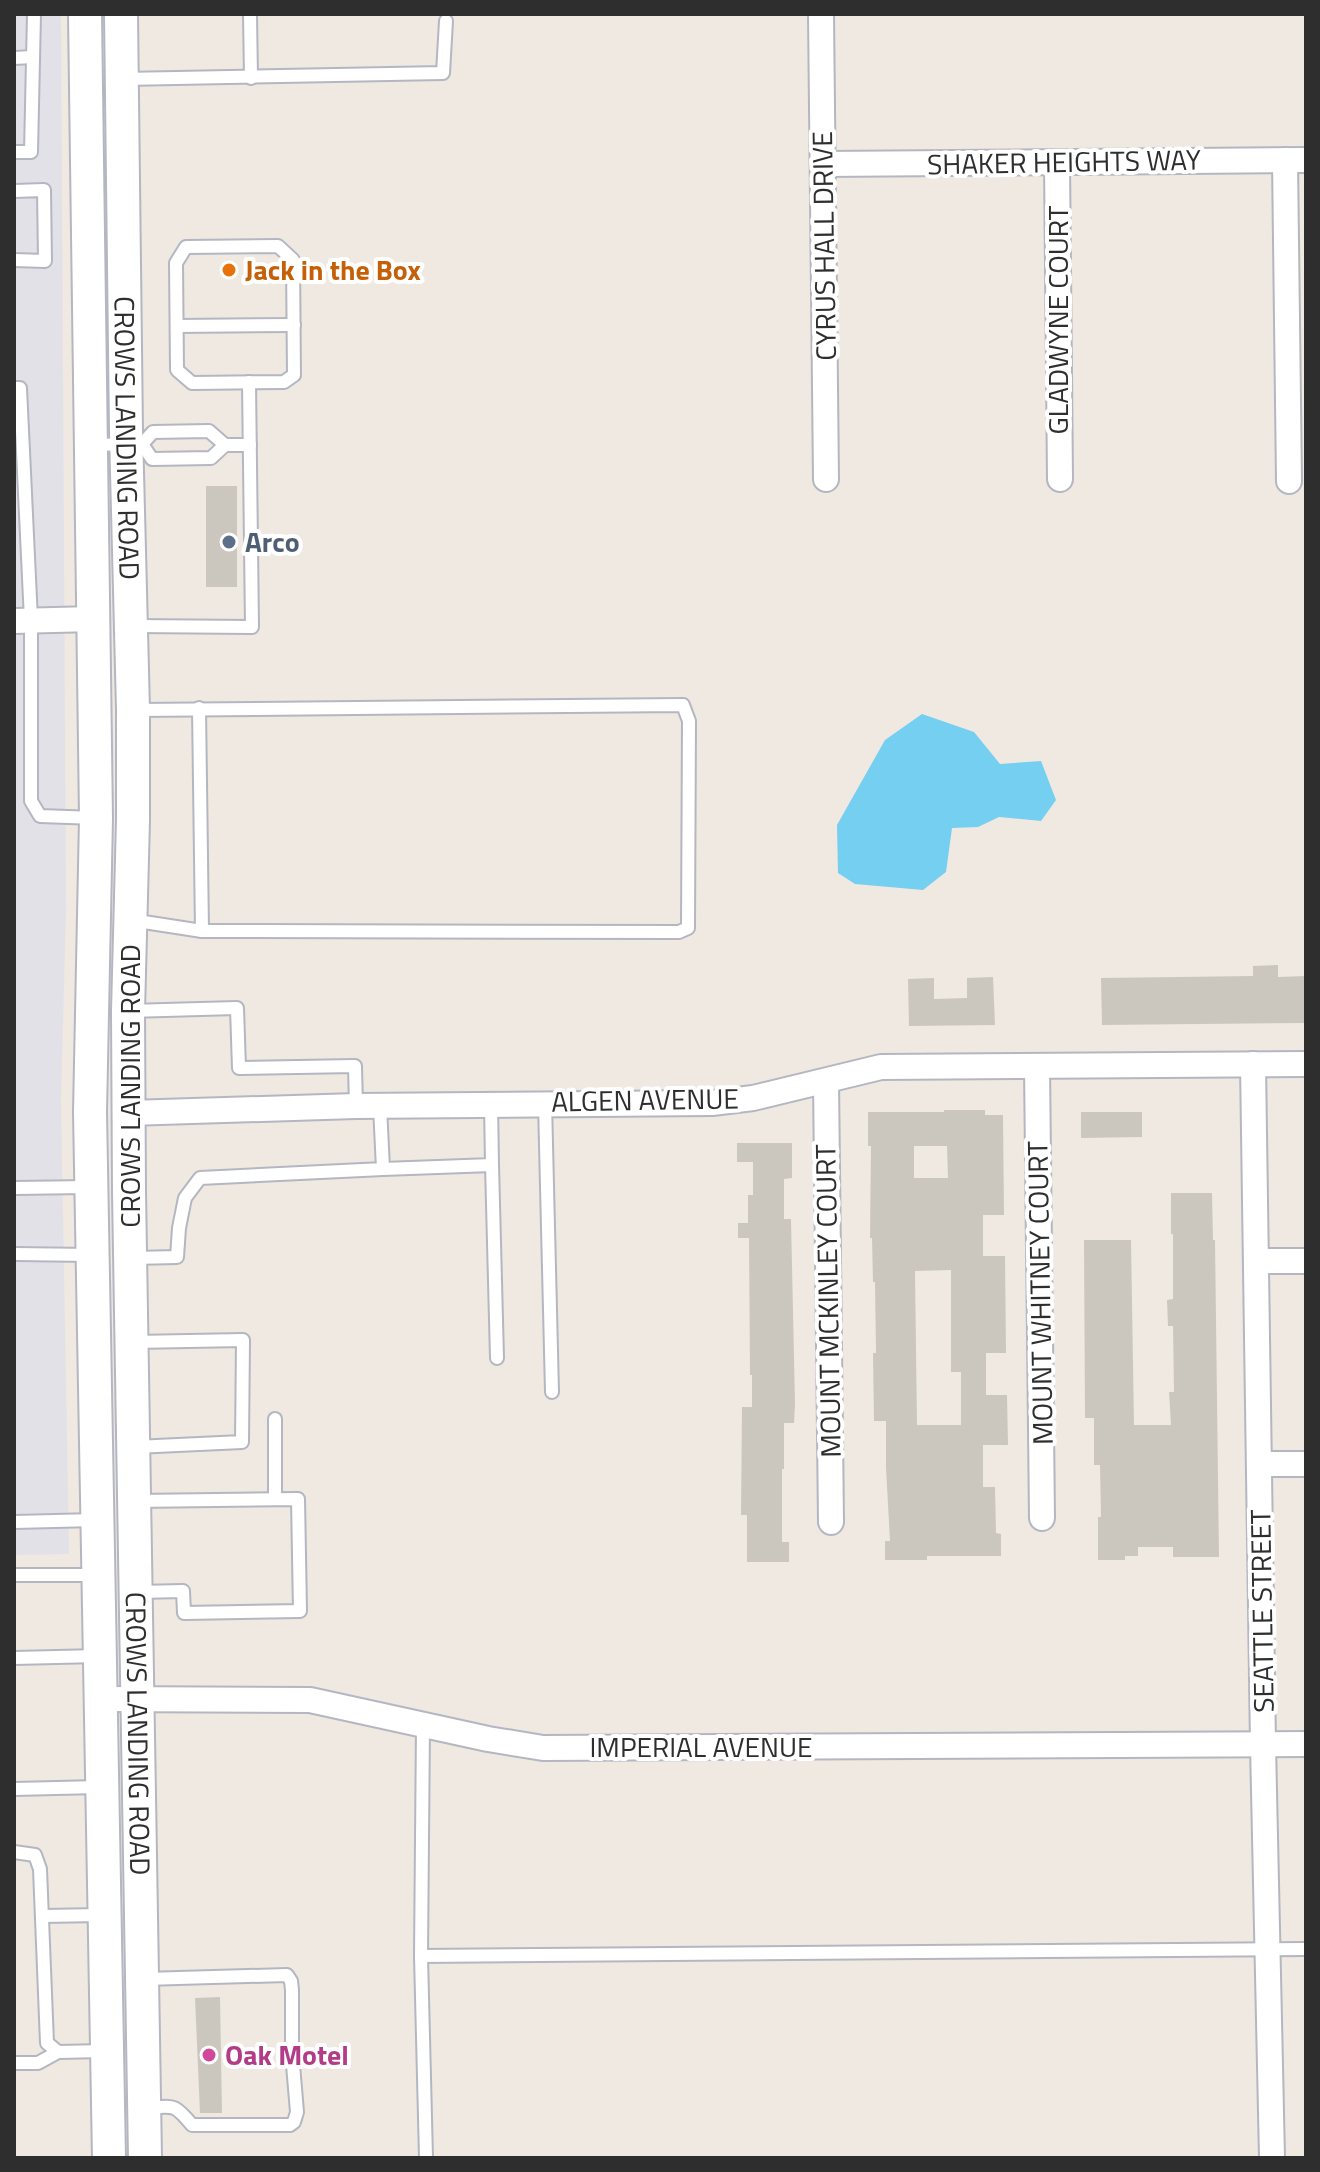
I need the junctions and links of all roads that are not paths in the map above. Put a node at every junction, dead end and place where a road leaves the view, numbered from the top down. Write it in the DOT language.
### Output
graph roads {
  1 [pos="34,14"];
  2 [pos="85,14"];
  3 [pos="121,14"];
  4 [pos="250,14"];
  5 [pos="821,14"];
  6 [pos="446,21"];
  7 [pos="33,57"];
  8 [pos="14,58"];
  9 [pos="251,78"];
  10 [pos="122,79"];
  11 [pos="14,152"];
  12 [pos="1295,160"];
  13 [pos="1057,162"];
  14 [pos="823,164"];
  15 [pos="14,191"];
  16 [pos="14,260"];
  17 [pos="294,325"];
  18 [pos="177,326"];
  19 [pos="249,382"];
  20 [pos="14,388"];
  21 [pos="134,444"];
  22 [pos="91,445"];
  23 [pos="225,445"];
  24 [pos="250,445"];
  25 [pos="826,479"];
  26 [pos="1060,479"];
  27 [pos="1289,481"];
  28 [pos="23,620"];
  29 [pos="94,626"];
  30 [pos="131,626"];
  31 [pos="199,708"];
  32 [pos="133,710"];
  33 [pos="96,818"];
  34 [pos="131,919"];
  35 [pos="202,931"];
  36 [pos="93,987"];
  37 [pos="128,1011"];
  38 [pos="1253,1064"];
  39 [pos="1306,1064"];
  40 [pos="1037,1067"];
  41 [pos="826,1081"];
  42 [pos="545,1103"];
  43 [pos="491,1104"];
  44 [pos="368,1106"];
  45 [pos="129,1113"];
  46 [pos="492,1165"];
  47 [pos="383,1169"];
  48 [pos="92,1187"];
  49 [pos="14,1188"];
  50 [pos="14,1254"];
  51 [pos="93,1255"];
  52 [pos="130,1258"];
  53 [pos="1256,1261"];
  54 [pos="1306,1261"];
  55 [pos="131,1342"];
  56 [pos="497,1358"];
  57 [pos="131,1387"];
  58 [pos="552,1392"];
  59 [pos="275,1419"];
  60 [pos="132,1447"];
  61 [pos="1261,1464"];
  62 [pos="1306,1464"];
  63 [pos="275,1499"];
  64 [pos="133,1501"];
  65 [pos="1042,1518"];
  66 [pos="98,1520"];
  67 [pos="14,1522"];
  68 [pos="831,1522"];
  69 [pos="14,1575"];
  70 [pos="99,1575"];
  71 [pos="135,1592"];
  72 [pos="100,1656"];
  73 [pos="14,1658"];
  74 [pos="138,1698"];
  75 [pos="101,1699"];
  76 [pos="423,1724"];
  77 [pos="1306,1744"];
  78 [pos="1263,1745"];
  79 [pos="103,1786"];
  80 [pos="14,1789"];
  81 [pos="14,1852"];
  82 [pos="105,1915"];
  83 [pos="42,1916"];
  84 [pos="141,1943"];
  85 [pos="1268,1949"];
  86 [pos="1306,1949"];
  87 [pos="421,1956"];
  88 [pos="141,1979"];
  89 [pos="107,2051"];
  90 [pos="58,2052"];
  91 [pos="14,2063"];
  92 [pos="144,2108"];
  93 [pos="109,2158"];
  94 [pos="130,2158"];
  95 [pos="145,2158"];
  96 [pos="426,2158"];
  97 [pos="1272,2158"];
  1 -- 7 [label="lane"];
  2 -- 22 [label="main road, CROWS LANDING ROAD"];
  3 -- 10 [label="main road, CROWS LANDING ROAD"];
  4 -- 9 [label="lane"];
  5 -- 14 [label="street, CYRUS HALL DRIVE"];
  6 -- 9 [label="lane"];
  7 -- 8 [label="lane"];
  7 -- 11 [label="lane"];
  9 -- 10 [label="lane"];
  10 -- 21 [label="main road, CROWS LANDING ROAD"];
  12 -- 13 [label="street, SHAKER HEIGHTS WAY"];
  12 -- 27 [label="street"];
  13 -- 14 [label="street, SHAKER HEIGHTS WAY"];
  13 -- 26 [label="street, GLADWYNE COURT"];
  14 -- 25 [label="street, CYRUS HALL DRIVE"];
  15 -- 16 [label="lane"];
  17 -- 18 [label="lane"];
  17 -- 18 [label="lane"];
  17 -- 19 [label="lane"];
  18 -- 19 [label="lane"];
  19 -- 24 [label="lane"];
  20 -- 28 [label="lane"];
  21 -- 22 [label="lane"];
  21 -- 23 [label="lane"];
  21 -- 23 [label="lane"];
  21 -- 30 [label="main road, CROWS LANDING ROAD"];
  22 -- 29 [label="main road, CROWS LANDING ROAD"];
  23 -- 24 [label="lane"];
  24 -- 30 [label="lane"];
  28 -- 29 [label="street"];
  28 -- 33 [label="lane"];
  29 -- 32 [label="main road"];
  29 -- 33 [label="main road, CROWS LANDING ROAD"];
  30 -- 32 [label="main road, CROWS LANDING ROAD"];
  31 -- 32 [label="lane"];
  31 -- 35 [label="lane"];
  31 -- 35 [label="lane"];
  32 -- 34 [label="main road, CROWS LANDING ROAD"];
  33 -- 36 [label="main road, CROWS LANDING ROAD"];
  34 -- 35 [label="lane"];
  34 -- 37 [label="main road, CROWS LANDING ROAD"];
  36 -- 45 [label="main road"];
  36 -- 48 [label="main road, CROWS LANDING ROAD"];
  37 -- 44 [label="lane"];
  37 -- 45 [label="main road, CROWS LANDING ROAD"];
  38 -- 39 [label="street, ALGEN AVENUE"];
  38 -- 40 [label="street, ALGEN AVENUE"];
  38 -- 53 [label="street, SEATTLE STREET"];
  40 -- 41 [label="street, ALGEN AVENUE"];
  40 -- 65 [label="street, MOUNT WHITNEY COURT"];
  41 -- 42 [label="street, ALGEN AVENUE"];
  41 -- 68 [label="street, MOUNT MCKINLEY COURT"];
  42 -- 43 [label="street, ALGEN AVENUE"];
  42 -- 58 [label="lane"];
  43 -- 44 [label="street, ALGEN AVENUE"];
  43 -- 46 [label="lane"];
  44 -- 45 [label="street, ALGEN AVENUE"];
  44 -- 47 [label="lane"];
  45 -- 52 [label="main road, CROWS LANDING ROAD"];
  46 -- 47 [label="lane"];
  46 -- 56 [label="lane"];
  47 -- 52 [label="lane"];
  48 -- 49 [label="lane"];
  48 -- 51 [label="main road, CROWS LANDING ROAD"];
  48 -- 57 [label="main road"];
  50 -- 51 [label="lane"];
  51 -- 66 [label="main road, CROWS LANDING ROAD"];
  52 -- 55 [label="main road, CROWS LANDING ROAD"];
  53 -- 54 [label="street"];
  53 -- 61 [label="street, SEATTLE STREET"];
  55 -- 57 [label="main road, CROWS LANDING ROAD"];
  55 -- 60 [label="lane"];
  57 -- 60 [label="main road, CROWS LANDING ROAD"];
  59 -- 63 [label="lane"];
  60 -- 64 [label="main road, CROWS LANDING ROAD"];
  61 -- 62 [label="street"];
  61 -- 78 [label="street, SEATTLE STREET"];
  63 -- 64 [label="lane"];
  63 -- 71 [label="lane"];
  64 -- 71 [label="main road, CROWS LANDING ROAD"];
  66 -- 67 [label="lane"];
  66 -- 70 [label="main road, CROWS LANDING ROAD"];
  69 -- 70 [label="lane"];
  70 -- 72 [label="main road, CROWS LANDING ROAD"];
  71 -- 74 [label="main road, CROWS LANDING ROAD"];
  72 -- 73 [label="lane"];
  72 -- 75 [label="main road, CROWS LANDING ROAD"];
  74 -- 75 [label="street, IMPERIAL AVENUE"];
  74 -- 76 [label="street, IMPERIAL AVENUE"];
  74 -- 84 [label="main road, CROWS LANDING ROAD"];
  75 -- 79 [label="main road, CROWS LANDING ROAD"];
  76 -- 78 [label="street, IMPERIAL AVENUE"];
  76 -- 87 [label="lane"];
  77 -- 78 [label="street, IMPERIAL AVENUE"];
  78 -- 85 [label="street, SEATTLE STREET"];
  79 -- 80 [label="lane"];
  79 -- 82 [label="main road, CROWS LANDING ROAD"];
  79 -- 84 [label="main road"];
  81 -- 83 [label="lane"];
  82 -- 83 [label="lane"];
  82 -- 89 [label="main road, CROWS LANDING ROAD"];
  83 -- 90 [label="lane"];
  84 -- 88 [label="main road, CROWS LANDING ROAD"];
  85 -- 86 [label="lane"];
  85 -- 87 [label="lane"];
  85 -- 97 [label="street, SEATTLE STREET"];
  87 -- 96 [label="lane"];
  88 -- 92 [label="main road, CROWS LANDING ROAD"];
  88 -- 92 [label="lane"];
  89 -- 90 [label="lane"];
  89 -- 93 [label="main road, CROWS LANDING ROAD"];
  89 -- 94 [label="main road"];
  90 -- 91 [label="lane"];
  92 -- 95 [label="main road, CROWS LANDING ROAD"];
}
